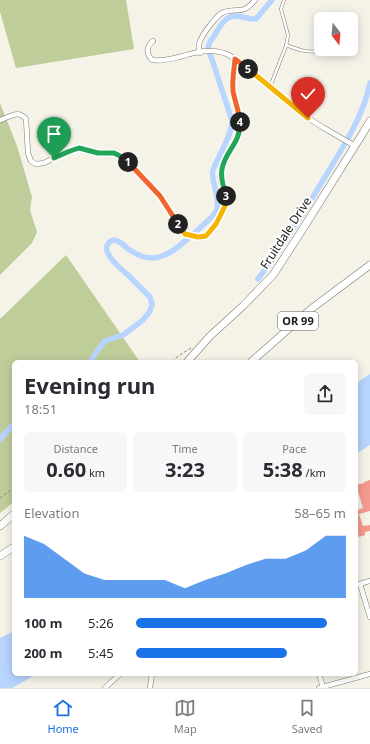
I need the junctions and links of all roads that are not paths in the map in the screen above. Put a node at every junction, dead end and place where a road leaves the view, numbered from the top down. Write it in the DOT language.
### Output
graph roads {
  1 [pos="284,0"];
  2 [pos="253,1"];
  3 [pos="153,41"];
  4 [pos="286,45"];
  5 [pos="314,52"];
  6 [pos="200,53"];
  7 [pos="235,59"];
  8 [pos="270,87"];
  9 [pos="0,120"];
  10 [pos="370,121"];
  11 [pos="355,146"];
  12 [pos="370,265"];
  13 [pos="189,360"];
  14 [pos="253,360"];
  15 [pos="12,516"];
  16 [pos="0,526"];
  17 [pos="12,549"];
  18 [pos="0,556"];
  19 [pos="370,581"];
  20 [pos="358,585"];
  21 [pos="370,617"];
  22 [pos="370,674"];
  23 [pos="118,676"];
  24 [pos="152,676"];
  25 [pos="320,676"];
  26 [pos="321,687"];
  27 [pos="105,688"];
  28 [pos="150,688"];
  1 -- 4 [label="lane"];
  2 -- 6 [label="street"];
  3 -- 6 [label="street"];
  4 -- 5 [label="lane"];
  4 -- 8 [label="lane"];
  6 -- 7 [label="street"];
  7 -- 8 [label="street"];
  7 -- 9 [label="street"];
  8 -- 11 [label="street"];
  10 -- 11 [label="street, Fruitdale Drive"];
  11 -- 13 [label="street, Fruitdale Drive"];
  12 -- 14 [label="street, OR 99"];
  15 -- 16 [label="street"];
  17 -- 18 [label="street"];
  19 -- 20 [label="street"];
  20 -- 21 [label="street"];
  22 -- 26 [label="street"];
  23 -- 27 [label="street"];
  24 -- 28 [label="street"];
  25 -- 26 [label="street"];
}
